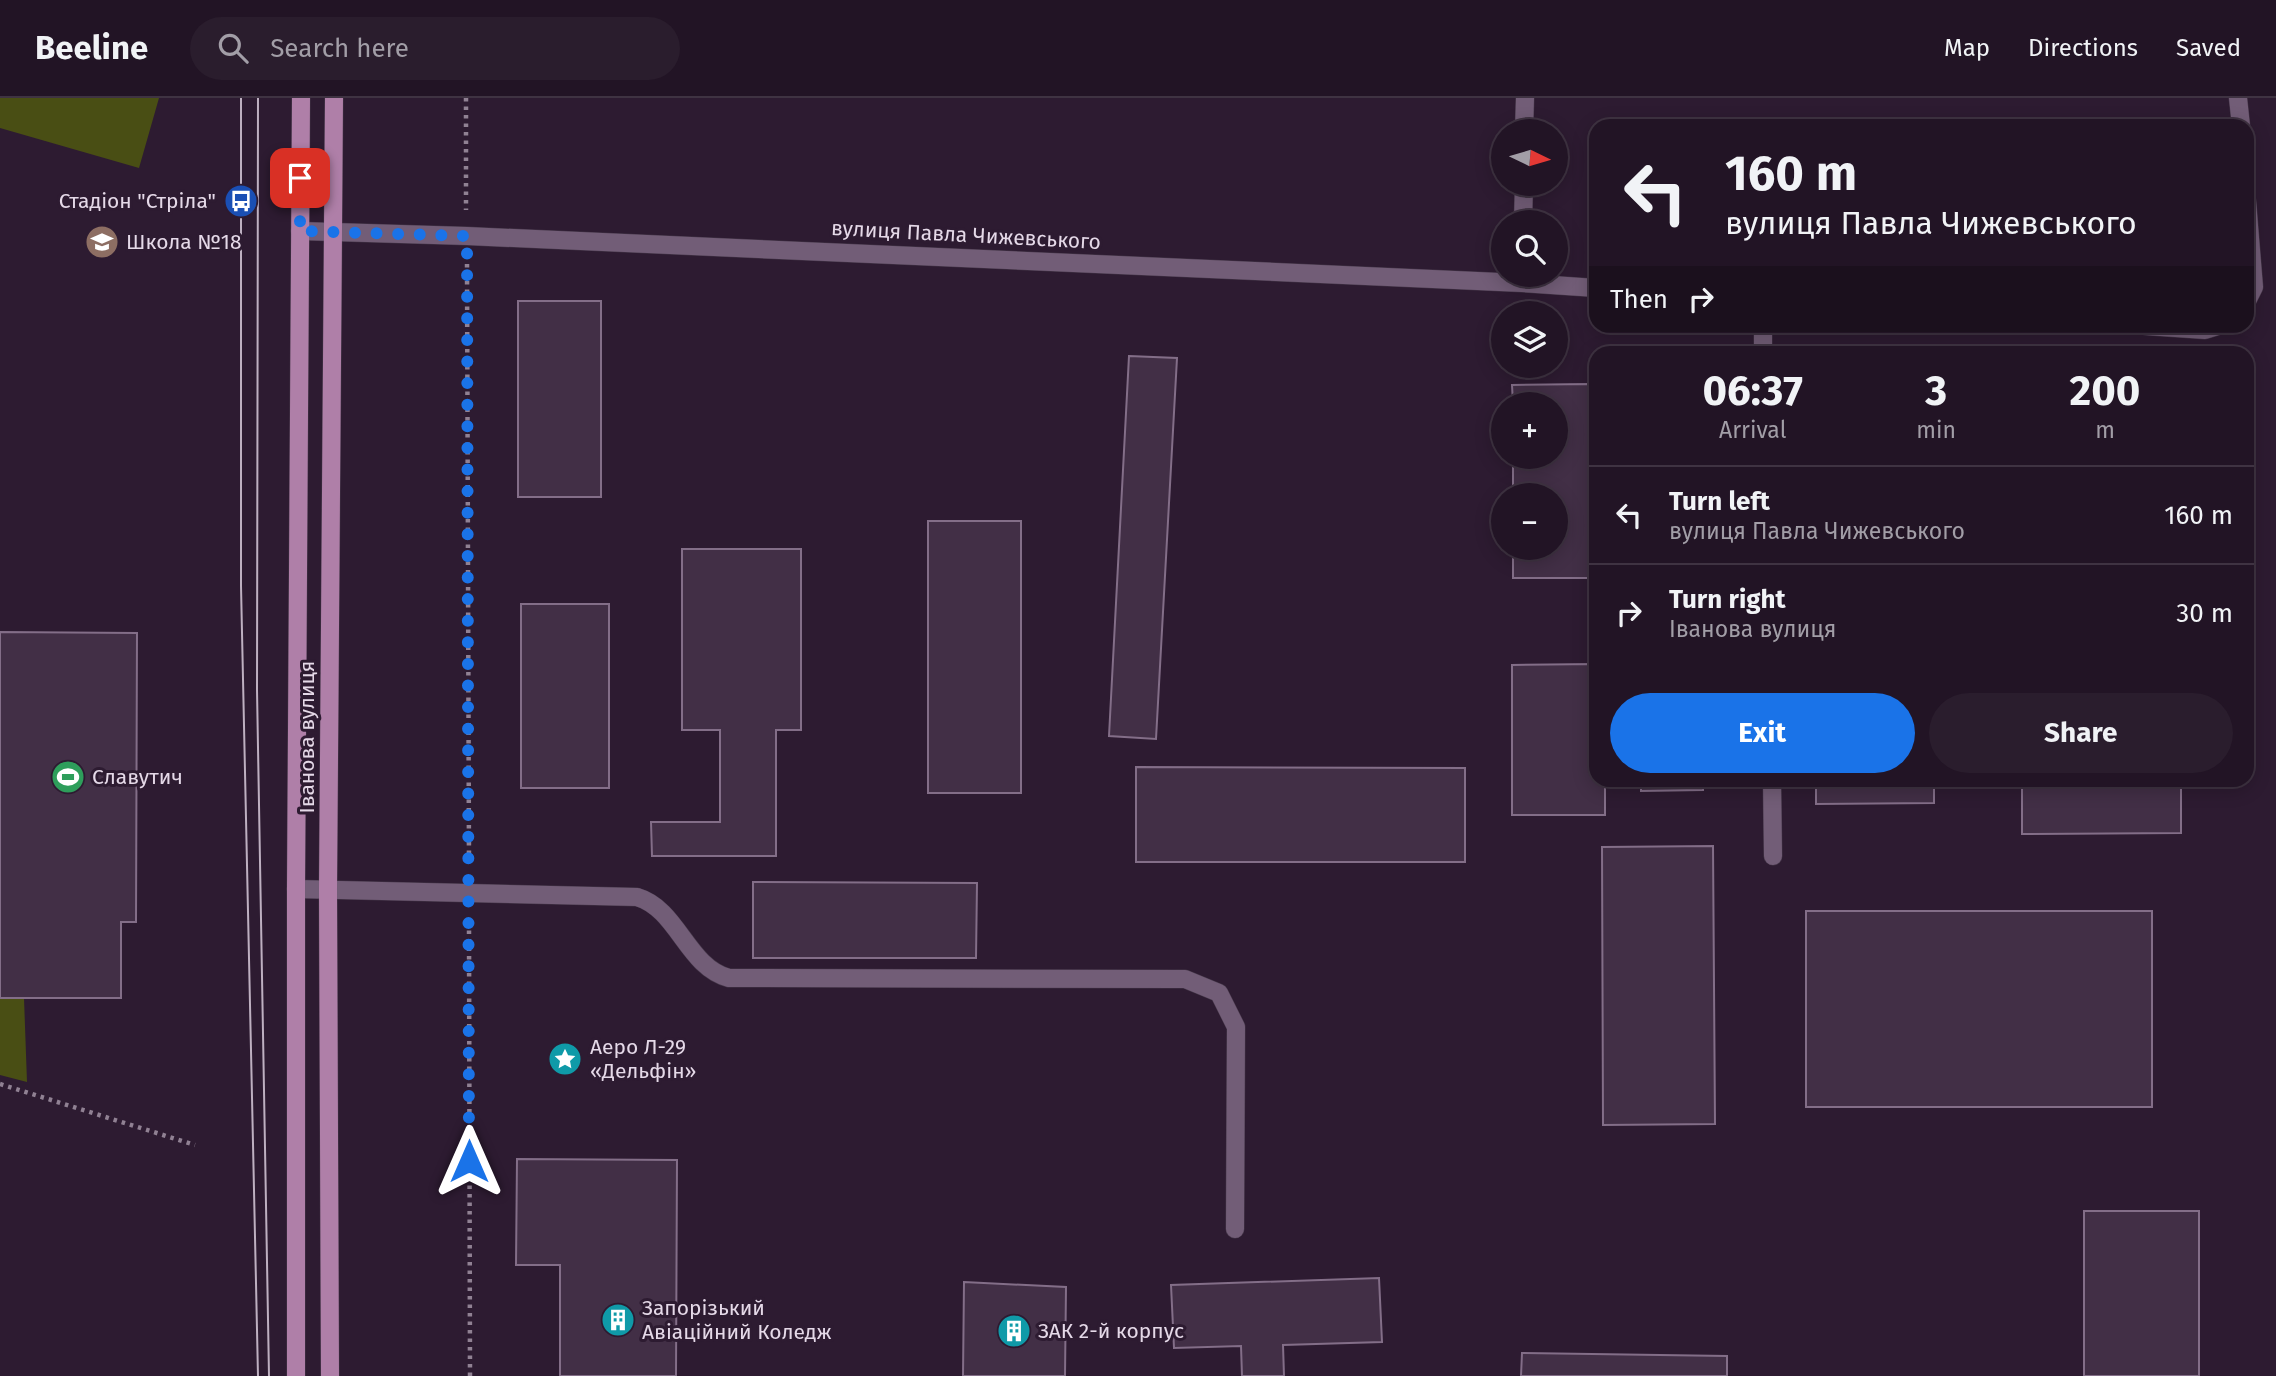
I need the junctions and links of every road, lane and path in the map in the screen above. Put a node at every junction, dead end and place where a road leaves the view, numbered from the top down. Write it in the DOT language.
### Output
graph roads {
  1 [pos="301,98"];
  2 [pos="334,98"];
  3 [pos="466,98"];
  4 [pos="1525,98"];
  5 [pos="2238,98"];
  6 [pos="1524,119"];
  7 [pos="2240,119"];
  8 [pos="300,231"];
  9 [pos="333,231"];
  10 [pos="467,236"];
  11 [pos="1491,278"];
  12 [pos="1568,285"];
  13 [pos="1589,287"];
  14 [pos="1772,787"];
  15 [pos="1773,856"];
  16 [pos="296,889"];
  17 [pos="328,890"];
  18 [pos="468,893"];
  19 [pos="0,1084"];
  20 [pos="195,1145"];
  21 [pos="1235,1228"];
  22 [pos="296,1376"];
  23 [pos="330,1376"];
  24 [pos="470,1376"];
  1 -- 8 [label="main road, Іванова вулиця"];
  2 -- 9 [label="main road, Іванова вулиця"];
  3 -- 10 [label="path"];
  4 -- 6 [label="street"];
  5 -- 7 [label="street"];
  8 -- 9 [label="street, вулиця Павла Чижевського"];
  8 -- 16 [label="main road, Іванова вулиця"];
  9 -- 10 [label="street, вулиця Павла Чижевського"];
  9 -- 17 [label="main road, Іванова вулиця"];
  10 -- 11 [label="street, вулиця Павла Чижевського"];
  10 -- 18 [label="path"];
  12 -- 13 [label="street, вулиця Павла Чижевського"];
  14 -- 15 [label="street"];
  16 -- 17 [label="street"];
  16 -- 22 [label="main road, Іванова вулиця"];
  17 -- 18 [label="street"];
  17 -- 23 [label="main road, Іванова вулиця"];
  18 -- 21 [label="street"];
  18 -- 24 [label="path"];
  19 -- 20 [label="path"];
}
